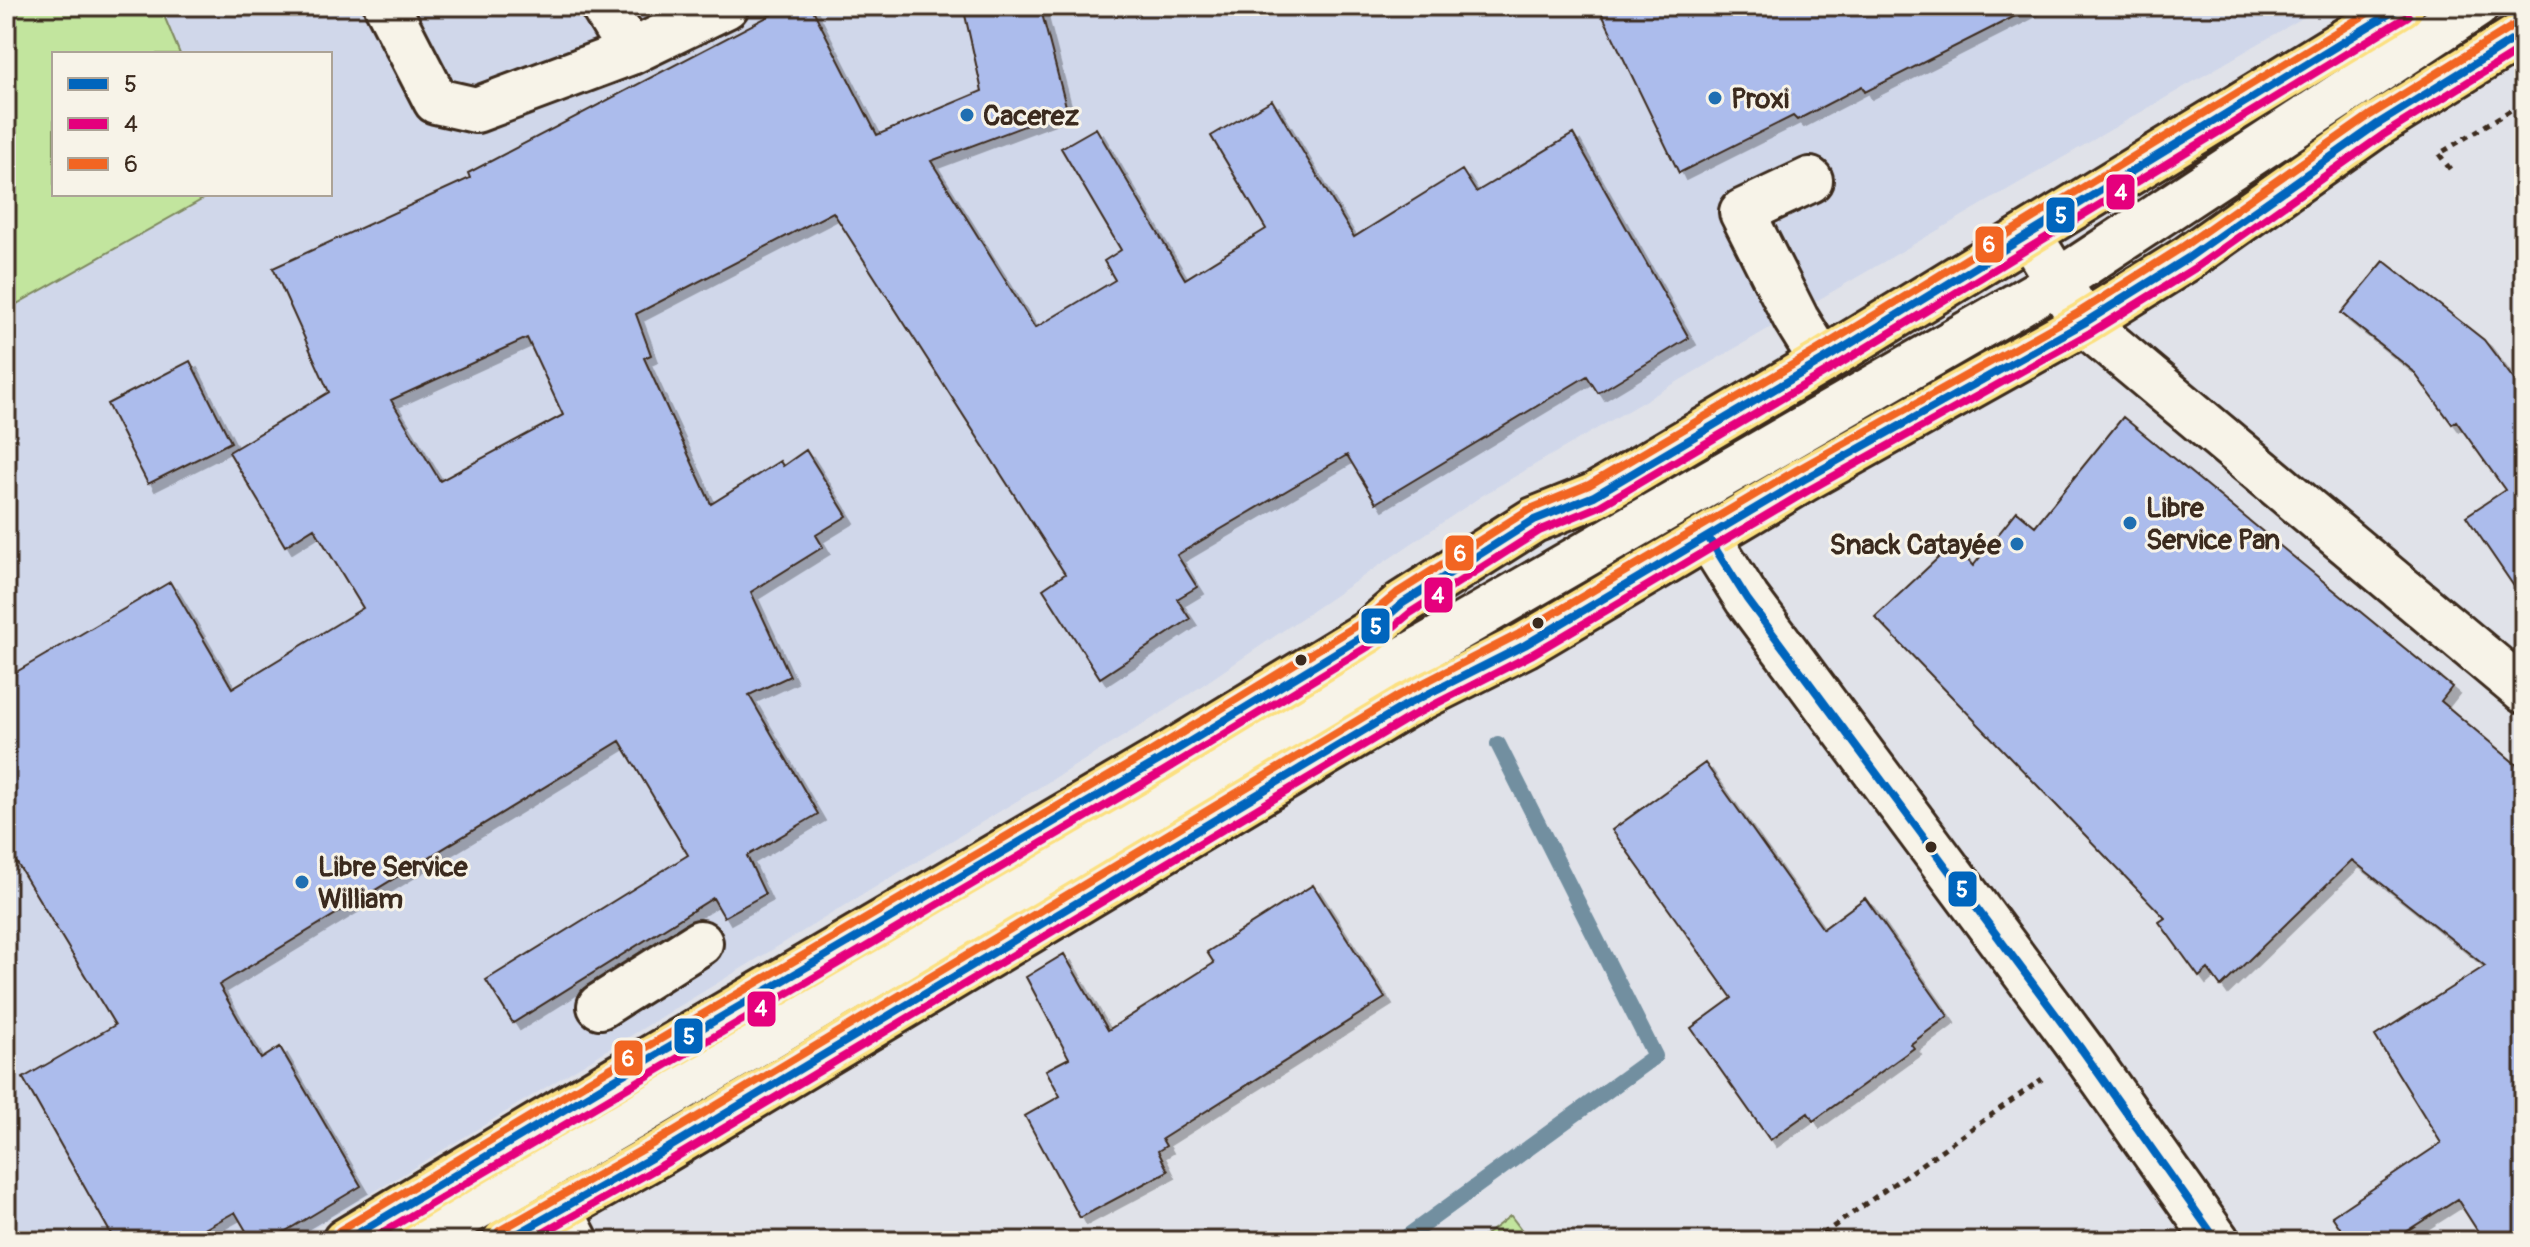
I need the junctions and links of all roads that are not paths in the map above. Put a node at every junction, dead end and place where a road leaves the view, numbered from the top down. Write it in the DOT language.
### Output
graph roads {
  1 [pos="387,6"];
  2 [pos="603,6"];
  3 [pos="726,6"];
  4 [pos="2402,6"];
  5 [pos="2476,6"];
  6 [pos="2524,33"];
  7 [pos="631,52"];
  8 [pos="1810,180"];
  9 [pos="2029,235"];
  10 [pos="2057,282"];
  11 [pos="2084,323"];
  12 [pos="1822,361"];
  13 [pos="1708,537"];
  14 [pos="2524,691"];
  15 [pos="700,943"];
  16 [pos="600,1006"];
  17 [pos="568,1225"];
  18 [pos="345,1241"];
  19 [pos="418,1241"];
  20 [pos="505,1241"];
  21 [pos="2217,1241"];
  1 -- 7 [label="street"];
  2 -- 7 [label="street"];
  3 -- 7 [label="street"];
  4 -- 9 [label="main road"];
  5 -- 10 [label="street"];
  6 -- 11 [label="main road"];
  8 -- 12 [label="street"];
  9 -- 10 [label="street"];
  9 -- 12 [label="main road"];
  10 -- 11 [label="street"];
  10 -- 19 [label="street"];
  11 -- 13 [label="main road"];
  11 -- 14 [label="street"];
  12 -- 18 [label="main road"];
  13 -- 17 [label="main road"];
  13 -- 21 [label="street"];
  15 -- 16 [label="street"];
  17 -- 20 [label="main road"];
}
